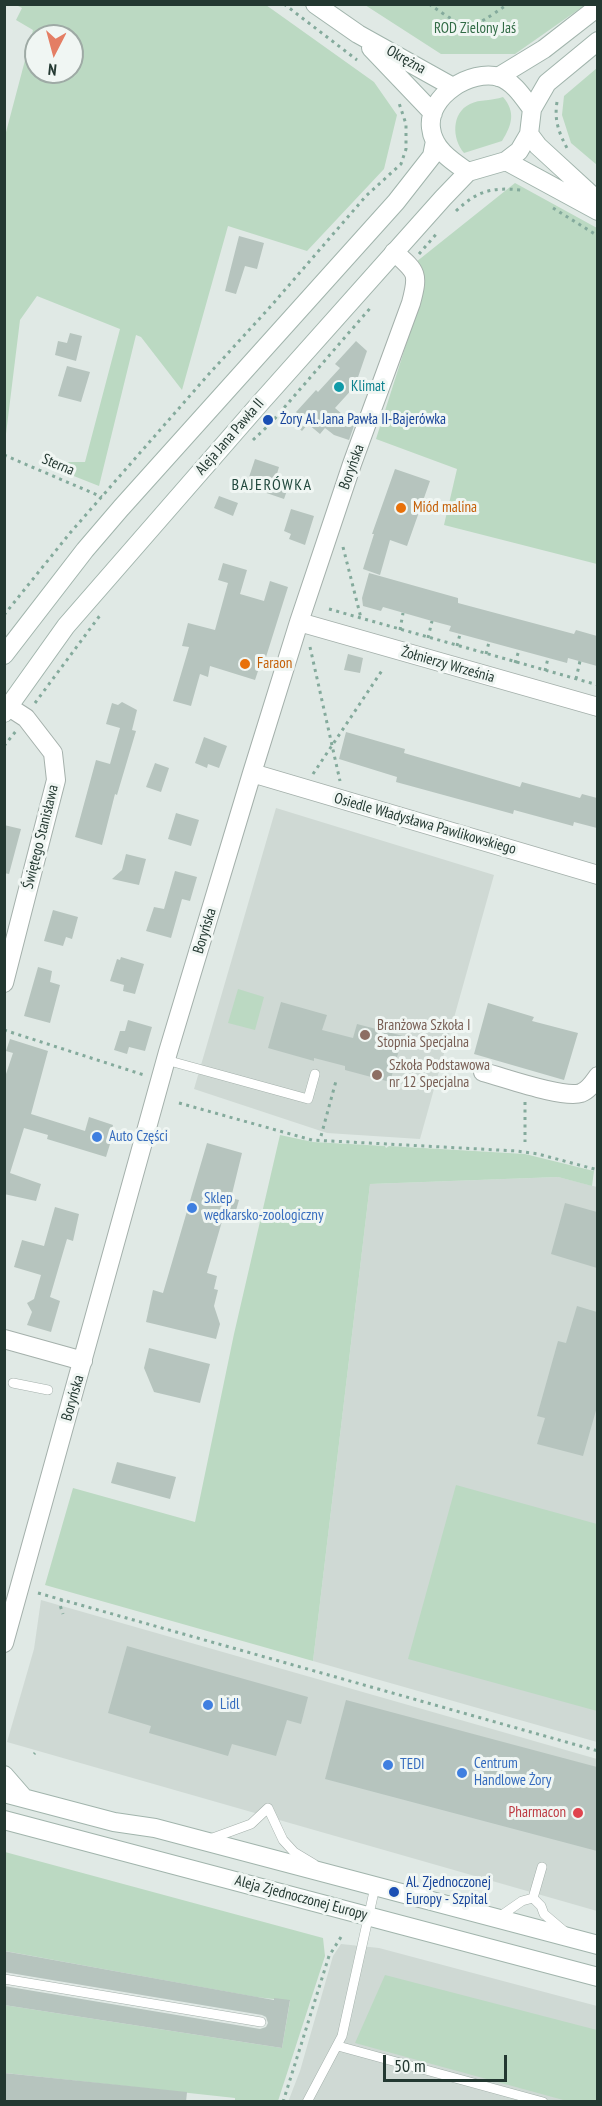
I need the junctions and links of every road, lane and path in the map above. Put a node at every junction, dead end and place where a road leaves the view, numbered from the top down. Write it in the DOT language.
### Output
graph roads {
  1 [pos="284,4"];
  2 [pos="315,4"];
  3 [pos="429,4"];
  4 [pos="508,4"];
  5 [pos="597,7"];
  6 [pos="358,34"];
  7 [pos="597,41"];
  8 [pos="363,65"];
  9 [pos="498,77"];
  10 [pos="453,87"];
  11 [pos="560,93"];
  12 [pos="397,98"];
  13 [pos="532,109"];
  14 [pos="433,113"];
  15 [pos="529,134"];
  16 [pos="435,141"];
  17 [pos="506,161"];
  18 [pos="558,164"];
  19 [pos="468,172"];
  20 [pos="545,182"];
  21 [pos="597,201"];
  22 [pos="552,207"];
  23 [pos="597,211"];
  24 [pos="450,219"];
  25 [pos="443,226"];
  26 [pos="597,236"];
  27 [pos="394,252"];
  28 [pos="409,265"];
  29 [pos="376,302"];
  30 [pos="253,440"];
  31 [pos="4,455"];
  32 [pos="103,498"];
  33 [pos="342,545"];
  34 [pos="329,609"];
  35 [pos="403,613"];
  36 [pos="102,614"];
  37 [pos="4,615"];
  38 [pos="361,618"];
  39 [pos="432,621"];
  40 [pos="299,622"];
  41 [pos="400,630"];
  42 [pos="460,634"];
  43 [pos="428,638"];
  44 [pos="489,642"];
  45 [pos="457,646"];
  46 [pos="519,650"];
  47 [pos="486,654"];
  48 [pos="306,655"];
  49 [pos="4,656"];
  50 [pos="548,658"];
  51 [pos="580,661"];
  52 [pos="515,663"];
  53 [pos="383,669"];
  54 [pos="545,671"];
  55 [pos="576,679"];
  56 [pos="597,685"];
  57 [pos="597,707"];
  58 [pos="7,710"];
  59 [pos="26,718"];
  60 [pos="4,746"];
  61 [pos="332,746"];
  62 [pos="252,773"];
  63 [pos="309,780"];
  64 [pos="343,791"];
  65 [pos="597,875"];
  66 [pos="4,983"];
  67 [pos="4,1030"];
  68 [pos="166,1060"];
  69 [pos="483,1072"];
  70 [pos="315,1074"];
  71 [pos="597,1076"];
  72 [pos="151,1078"];
  73 [pos="336,1081"];
  74 [pos="530,1085"];
  75 [pos="179,1103"];
  76 [pos="321,1136"];
  77 [pos="525,1142"];
  78 [pos="597,1170"];
  79 [pos="4,1339"];
  80 [pos="83,1360"];
  81 [pos="13,1383"];
  82 [pos="48,1390"];
  83 [pos="38,1593"];
  84 [pos="62,1599"];
  85 [pos="63,1614"];
  86 [pos="7,1634"];
  87 [pos="597,1751"];
  88 [pos="4,1775"];
  89 [pos="4,1793"];
  90 [pos="24,1798"];
  91 [pos="4,1820"];
  92 [pos="202,1841"];
  93 [pos="542,1867"];
  94 [pos="337,1877"];
  95 [pos="375,1887"];
  96 [pos="533,1898"];
  97 [pos="368,1916"];
  98 [pos="496,1919"];
  99 [pos="341,1937"];
  100 [pos="573,1939"];
  101 [pos="597,1945"];
  102 [pos="597,1977"];
  103 [pos="4,1979"];
  104 [pos="261,2022"];
  105 [pos="338,2046"];
  106 [pos="283,2102"];
  107 [pos="307,2102"];
  108 [pos="543,2102"];
  1 -- 8 [label="path"];
  2 -- 6 [label="street, Okrężna"];
  3 -- 4 [label="path"];
  5 -- 9 [label="street"];
  6 -- 10 [label="street, Okrężna"];
  6 -- 14 [label="street, Okrężna"];
  7 -- 13 [label="street"];
  9 -- 10 [label="street"];
  9 -- 13 [label="street"];
  10 -- 14 [label="street"];
  11 -- 18 [label="path"];
  12 -- 32 [label="path"];
  13 -- 15 [label="street"];
  14 -- 16 [label="street"];
  15 -- 17 [label="street"];
  15 -- 18 [label="street"];
  16 -- 19 [label="street"];
  16 -- 49 [label="street"];
  17 -- 19 [label="street"];
  17 -- 20 [label="street"];
  18 -- 21 [label="street"];
  19 -- 27 [label="street, Aleja Jana Pawła II"];
  20 -- 23 [label="street"];
  20 -- 24 [label="path"];
  22 -- 26 [label="path"];
  25 -- 28 [label="path"];
  27 -- 28 [label="street"];
  27 -- 58 [label="street, Aleja Jana Pawła II"];
  28 -- 40 [label="street, Boryńska"];
  29 -- 30 [label="path"];
  31 -- 32 [label="path, Sterna"];
  32 -- 37 [label="path"];
  33 -- 38 [label="path"];
  34 -- 38 [label="path"];
  35 -- 41 [label="path"];
  36 -- 59 [label="path"];
  38 -- 41 [label="path"];
  39 -- 43 [label="path"];
  40 -- 57 [label="street, Żołnierzy Września"];
  40 -- 62 [label="street, Boryńska"];
  41 -- 43 [label="path"];
  42 -- 45 [label="path"];
  43 -- 45 [label="path"];
  44 -- 47 [label="path"];
  45 -- 47 [label="path"];
  46 -- 52 [label="path"];
  47 -- 52 [label="path"];
  48 -- 61 [label="path"];
  50 -- 54 [label="path"];
  51 -- 55 [label="path"];
  52 -- 54 [label="path"];
  53 -- 61 [label="path"];
  54 -- 55 [label="path"];
  55 -- 56 [label="path"];
  58 -- 59 [label="street, Świętego Stanisława"];
  59 -- 60 [label="path"];
  59 -- 66 [label="street, Świętego Stanisława"];
  61 -- 63 [label="path"];
  61 -- 64 [label="path"];
  62 -- 65 [label="street, Osiedle Władysława Pawlikowskiego"];
  62 -- 68 [label="street, Boryńska"];
  67 -- 72 [label="path"];
  68 -- 70 [label="lane"];
  68 -- 80 [label="street, Boryńska"];
  69 -- 74 [label="street"];
  71 -- 74 [label="street"];
  73 -- 76 [label="path"];
  74 -- 77 [label="path"];
  75 -- 78 [label="path"];
  79 -- 80 [label="street"];
  80 -- 86 [label="street, Boryńska"];
  81 -- 82 [label="lane"];
  83 -- 84 [label="path"];
  84 -- 85 [label="path"];
  84 -- 87 [label="path"];
  88 -- 90 [label="street"];
  89 -- 90 [label="street, Aleja Zjednoczonej Europy"];
  90 -- 92 [label="street, Aleja Zjednoczonej Europy"];
  91 -- 97 [label="street, Aleja Zjednoczonej Europy"];
  92 -- 94 [label="street, Aleja Zjednoczonej Europy"];
  92 -- 94 [label="lane"];
  93 -- 96 [label="lane"];
  94 -- 95 [label="street, Aleja Zjednoczonej Europy"];
  95 -- 97 [label="lane"];
  95 -- 98 [label="street, Aleja Zjednoczonej Europy"];
  96 -- 98 [label="lane"];
  96 -- 100 [label="lane"];
  97 -- 102 [label="street, Aleja Zjednoczonej Europy"];
  97 -- 105 [label="lane"];
  98 -- 100 [label="street, Aleja Zjednoczonej Europy"];
  99 -- 106 [label="path"];
  100 -- 101 [label="street, Aleja Zjednoczonej Europy"];
  103 -- 104 [label="lane"];
  105 -- 107 [label="lane"];
  105 -- 108 [label="lane"];
}
